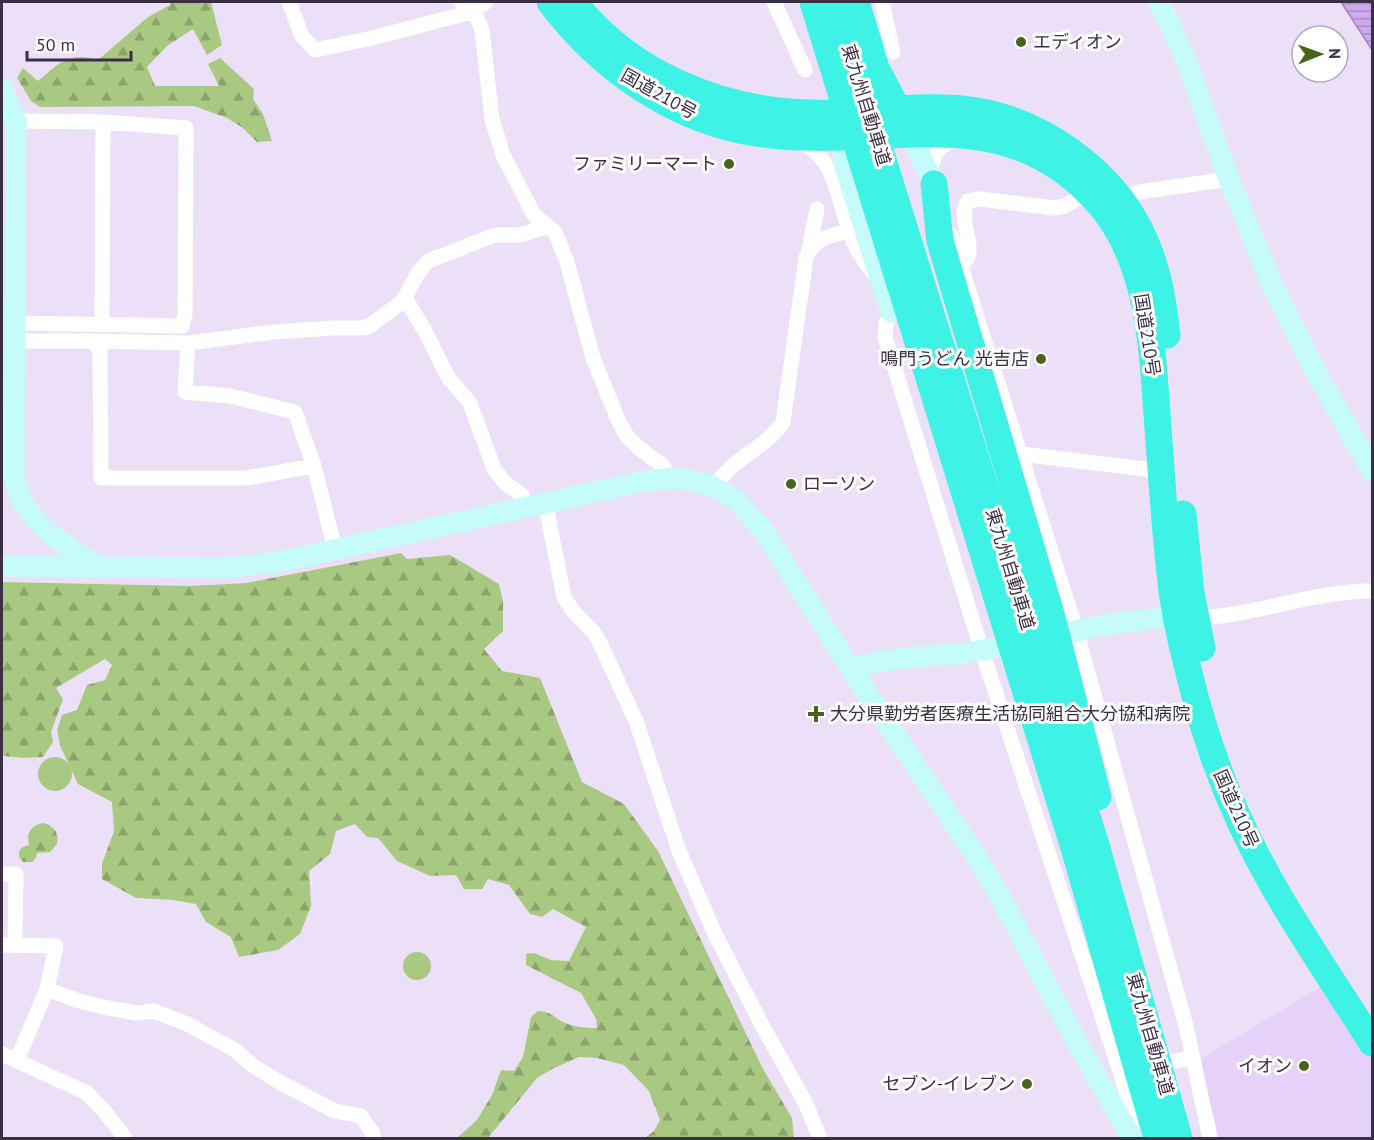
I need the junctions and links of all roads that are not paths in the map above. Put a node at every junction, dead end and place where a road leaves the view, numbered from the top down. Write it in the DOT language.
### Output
graph roads {
  1 [pos="289,2"];
  2 [pos="486,2"];
  3 [pos="550,2"];
  4 [pos="573,2"];
  5 [pos="774,2"];
  6 [pos="813,2"];
  7 [pos="832,2"];
  8 [pos="856,2"];
  9 [pos="882,2"];
  10 [pos="1159,2"];
  11 [pos="466,7"];
  12 [pos="844,49"];
  13 [pos="885,60"];
  14 [pos="805,70"];
  15 [pos="2,88"];
  16 [pos="890,110"];
  17 [pos="10,117"];
  18 [pos="103,122"];
  19 [pos="788,124"];
  20 [pos="849,128"];
  21 [pos="911,134"];
  22 [pos="977,135"];
  23 [pos="932,179"];
  24 [pos="1229,179"];
  25 [pos="1088,192"];
  26 [pos="9,198"];
  27 [pos="1120,200"];
  28 [pos="817,209"];
  29 [pos="548,226"];
  30 [pos="849,231"];
  31 [pos="809,249"];
  32 [pos="962,265"];
  33 [pos="882,285"];
  34 [pos="405,298"];
  35 [pos="891,312"];
  36 [pos="102,325"];
  37 [pos="15,332"];
  38 [pos="93,341"];
  39 [pos="188,343"];
  40 [pos="1021,454"];
  41 [pos="314,466"];
  42 [pos="1161,471"];
  43 [pos="1372,471"];
  44 [pos="8,478"];
  45 [pos="668,479"];
  46 [pos="715,487"];
  47 [pos="545,502"];
  48 [pos="524,507"];
  49 [pos="335,549"];
  50 [pos="2,566"];
  51 [pos="99,567"];
  52 [pos="1372,591"];
  53 [pos="1186,618"];
  54 [pos="1076,630"];
  55 [pos="982,651"];
  56 [pos="851,669"];
  57 [pos="2,874"];
  58 [pos="8,945"];
  59 [pos="47,989"];
  60 [pos="1372,1009"];
  61 [pos="1372,1043"];
  62 [pos="1080,1048"];
  63 [pos="2,1054"];
  64 [pos="1192,1058"];
  65 [pos="17,1060"];
  66 [pos="1120,1071"];
  67 [pos="1146,1136"];
  68 [pos="125,1138"];
  69 [pos="374,1138"];
  70 [pos="820,1138"];
  71 [pos="1181,1138"];
  72 [pos="1210,1138"];
  1 -- 11 [label="street"];
  2 -- 11 [label="street"];
  3 -- 19 [label="highway, 国道210号"];
  4 -- 19 [label="highway, 国道210号"];
  5 -- 14 [label="street"];
  6 -- 67 [label="highway, 東九州自動車道"];
  7 -- 12 [label="highway"];
  7 -- 71 [label="highway, 東九州自動車道"];
  8 -- 13 [label="highway"];
  9 -- 13 [label="street"];
  10 -- 24 [label="street"];
  11 -- 29 [label="street"];
  12 -- 19 [label="highway"];
  12 -- 20 [label="highway"];
  13 -- 16 [label="highway"];
  15 -- 17 [label="street"];
  16 -- 20 [label="highway"];
  16 -- 21 [label="street"];
  16 -- 27 [label="highway, 国道210号"];
  17 -- 18 [label="street"];
  17 -- 26 [label="street"];
  18 -- 36 [label="street"];
  18 -- 36 [label="street"];
  19 -- 20 [label="highway, 国道210号"];
  19 -- 30 [label="street"];
  20 -- 21 [label="highway, 国道210号"];
  20 -- 33 [label="street"];
  21 -- 22 [label="highway, 国道210号"];
  21 -- 23 [label="street"];
  22 -- 23 [label="street"];
  22 -- 25 [label="highway, 国道210号"];
  23 -- 32 [label="street"];
  23 -- 71 [label="highway"];
  24 -- 27 [label="street"];
  24 -- 43 [label="street"];
  25 -- 32 [label="street"];
  25 -- 42 [label="highway, 国道210号"];
  26 -- 37 [label="street"];
  27 -- 53 [label="highway, 国道210号"];
  28 -- 31 [label="street"];
  29 -- 34 [label="street"];
  29 -- 45 [label="street"];
  30 -- 31 [label="street"];
  30 -- 33 [label="street"];
  31 -- 46 [label="street"];
  32 -- 40 [label="street"];
  33 -- 35 [label="street"];
  34 -- 39 [label="street"];
  34 -- 48 [label="street"];
  35 -- 55 [label="street"];
  35 -- 67 [label="highway"];
  36 -- 37 [label="street"];
  37 -- 38 [label="street"];
  37 -- 44 [label="street"];
  38 -- 39 [label="street"];
  38 -- 41 [label="street"];
  39 -- 41 [label="street"];
  40 -- 42 [label="street"];
  40 -- 54 [label="street"];
  41 -- 49 [label="street"];
  42 -- 53 [label="highway, 国道210号"];
  44 -- 51 [label="street"];
  45 -- 46 [label="street"];
  45 -- 47 [label="street"];
  46 -- 56 [label="street"];
  47 -- 48 [label="street"];
  47 -- 70 [label="street"];
  48 -- 49 [label="street"];
  49 -- 51 [label="street"];
  50 -- 51 [label="street"];
  52 -- 53 [label="street"];
  53 -- 54 [label="street"];
  53 -- 60 [label="highway, 国道210号"];
  53 -- 61 [label="highway, 国道210号"];
  54 -- 55 [label="street"];
  54 -- 64 [label="street"];
  55 -- 56 [label="street"];
  55 -- 66 [label="street"];
  56 -- 62 [label="street"];
  57 -- 58 [label="street"];
  58 -- 59 [label="street"];
  59 -- 65 [label="street"];
  59 -- 69 [label="street"];
  62 -- 66 [label="street"];
  62 -- 67 [label="street"];
  63 -- 65 [label="street"];
  64 -- 66 [label="street"];
  64 -- 72 [label="street"];
  65 -- 68 [label="street"];
  66 -- 67 [label="street"];
}
